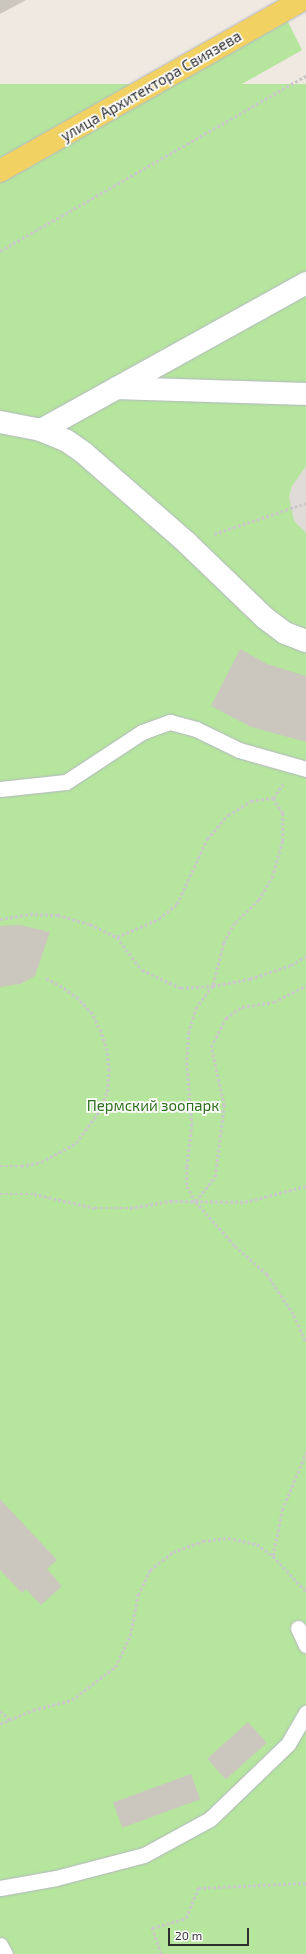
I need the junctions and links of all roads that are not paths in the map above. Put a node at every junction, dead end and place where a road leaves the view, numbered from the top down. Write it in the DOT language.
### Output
graph roads {
  1 [pos="302,0"];
  2 [pos="0,171"];
  3 [pos="306,283"];
  4 [pos="116,388"];
  5 [pos="306,394"];
  6 [pos="0,422"];
  7 [pos="42,430"];
  8 [pos="306,641"];
  9 [pos="300,768"];
  10 [pos="0,789"];
  11 [pos="298,1628"];
  12 [pos="306,1645"];
  13 [pos="306,1713"];
  14 [pos="0,1888"];
  15 [pos="0,1945"];
  16 [pos="5,1954"];
  1 -- 2 [label="main road, улица Архитектора Свиязева"];
  3 -- 4 [label="street"];
  4 -- 5 [label="street"];
  4 -- 7 [label="street"];
  6 -- 7 [label="street"];
  7 -- 8 [label="street"];
  9 -- 10 [label="lane"];
  11 -- 12 [label="lane"];
  13 -- 14 [label="lane"];
  15 -- 16 [label="lane"];
}
